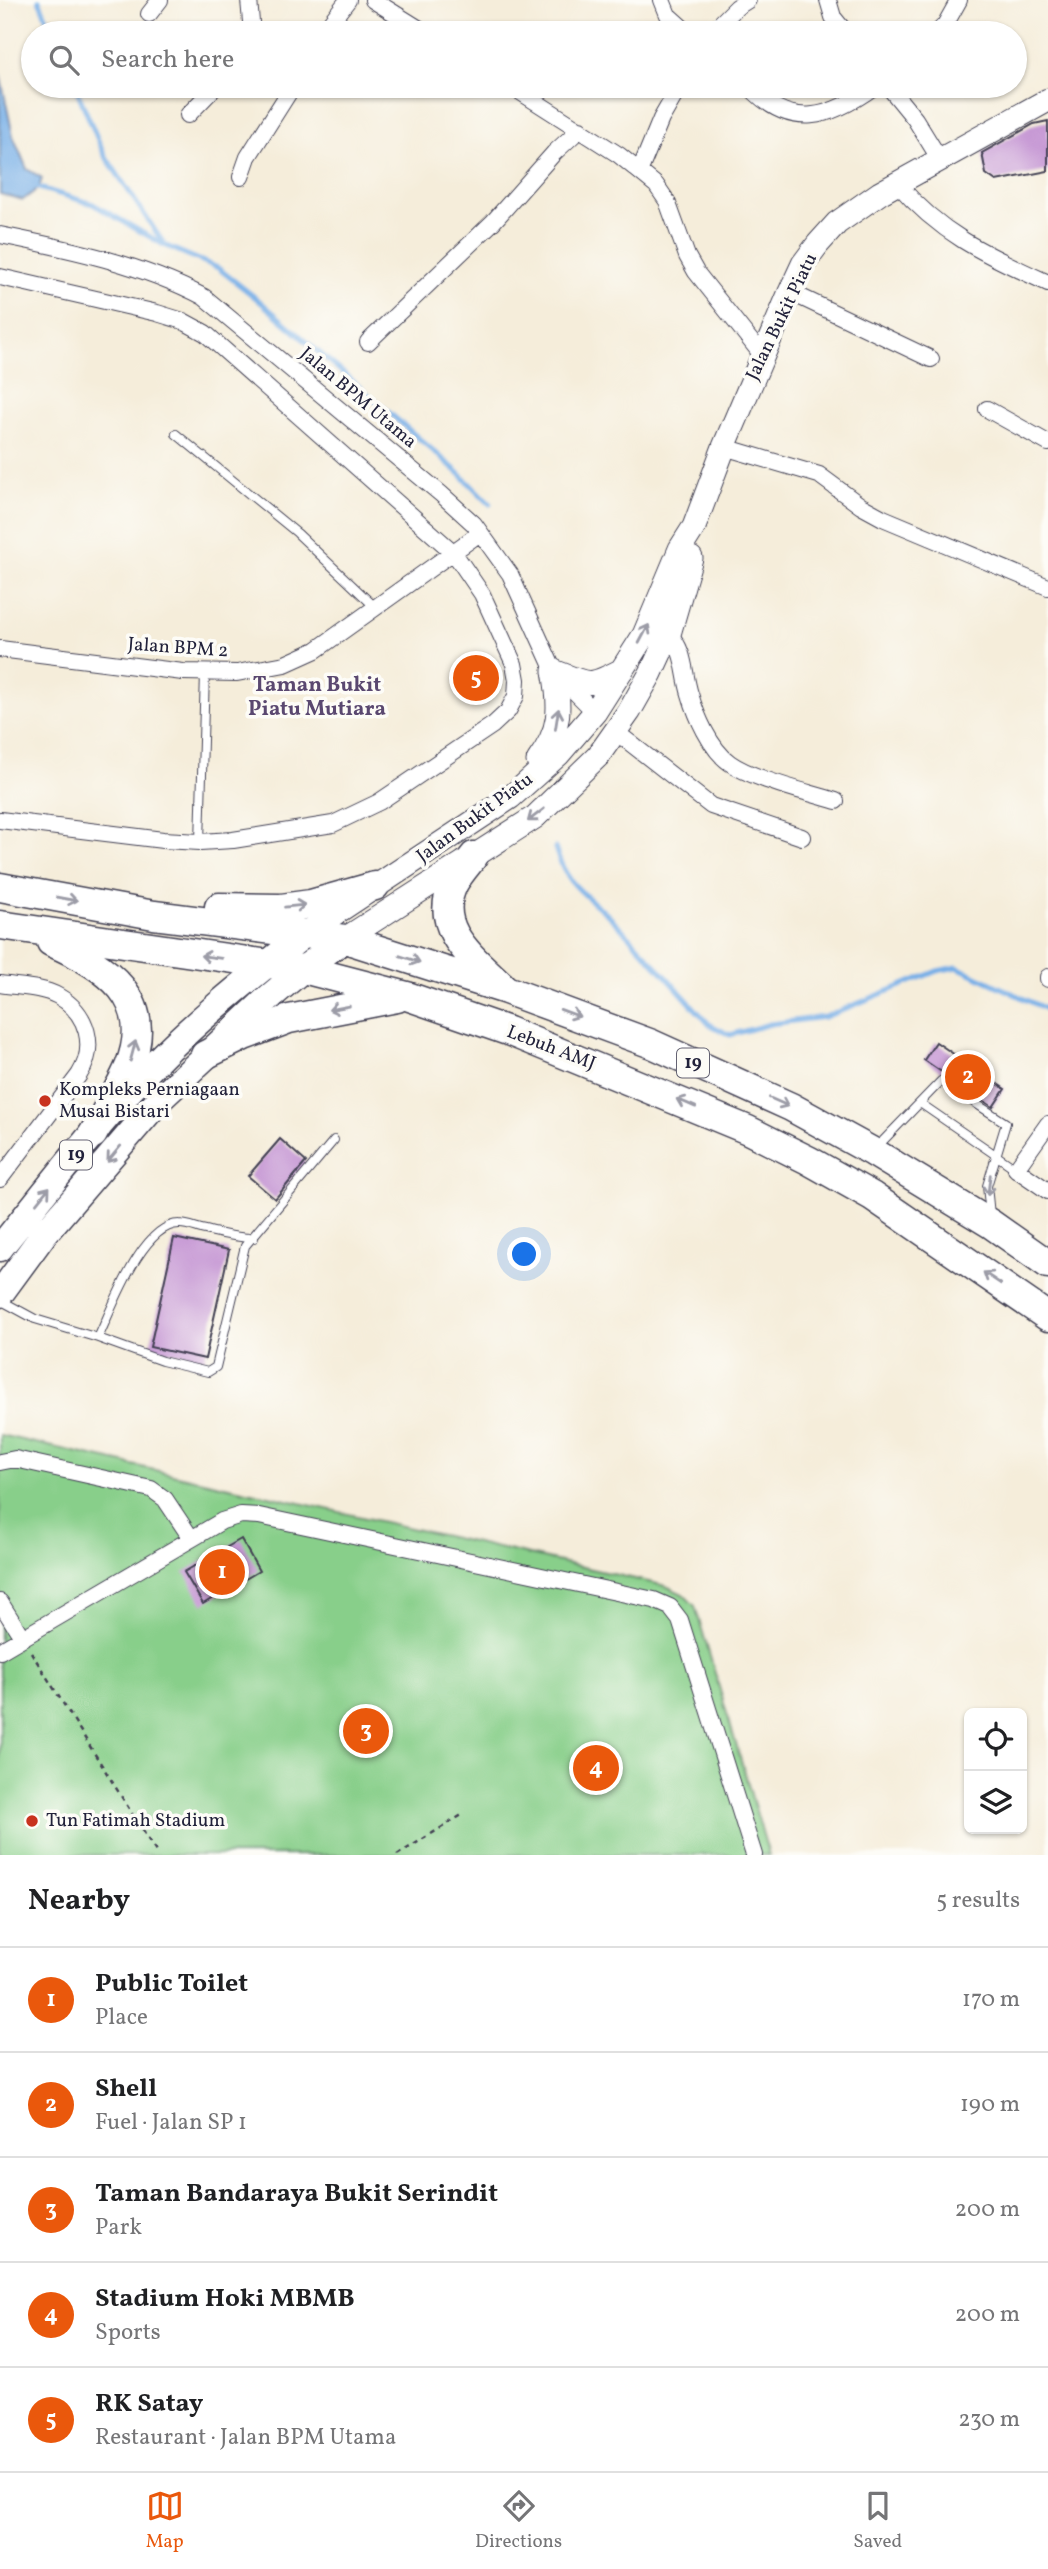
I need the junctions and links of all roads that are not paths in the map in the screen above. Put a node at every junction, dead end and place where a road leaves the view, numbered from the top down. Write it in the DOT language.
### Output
graph roads {
  1 [pos="160,0"];
  2 [pos="249,0"];
  3 [pos="348,0"];
  4 [pos="373,0"];
  5 [pos="662,0"];
  6 [pos="748,0"];
  7 [pos="828,0"];
  8 [pos="959,0"];
  9 [pos="149,14"];
  10 [pos="251,21"];
  11 [pos="331,21"];
  12 [pos="407,21"];
  13 [pos="675,21"];
  14 [pos="723,21"];
  15 [pos="836,21"];
  16 [pos="947,21"];
  17 [pos="204,98"];
  18 [pos="285,98"];
  19 [pos="530,98"];
  20 [pos="673,98"];
  21 [pos="763,98"];
  22 [pos="859,98"];
  23 [pos="898,98"];
  24 [pos="1048,101"];
  25 [pos="188,115"];
  26 [pos="580,129"];
  27 [pos="939,158"];
  28 [pos="640,170"];
  29 [pos="241,177"];
  30 [pos="897,183"];
  31 [pos="0,235"];
  32 [pos="0,277"];
  33 [pos="1048,283"];
  34 [pos="790,292"];
  35 [pos="368,342"];
  36 [pos="762,355"];
  37 [pos="931,359"];
  38 [pos="987,409"];
  39 [pos="176,434"];
  40 [pos="1048,443"];
  41 [pos="724,447"];
  42 [pos="694,527"];
  43 [pos="481,533"];
  44 [pos="454,553"];
  45 [pos="1048,587"];
  46 [pos="376,608"];
  47 [pos="669,634"];
  48 [pos="0,649"];
  49 [pos="623,669"];
  50 [pos="554,671"];
  51 [pos="205,673"];
  52 [pos="651,673"];
  53 [pos="595,712"];
  54 [pos="615,732"];
  55 [pos="566,789"];
  56 [pos="511,797"];
  57 [pos="836,801"];
  58 [pos="0,820"];
  59 [pos="802,836"];
  60 [pos="200,842"];
  61 [pos="474,856"];
  62 [pos="375,886"];
  63 [pos="0,887"];
  64 [pos="154,915"];
  65 [pos="11,927"];
  66 [pos="307,932"];
  67 [pos="345,939"];
  68 [pos="266,965"];
  69 [pos="303,969"];
  70 [pos="0,984"];
  71 [pos="506,990"];
  72 [pos="407,996"];
  73 [pos="205,1055"];
  74 [pos="920,1103"];
  75 [pos="1048,1124"];
  76 [pos="93,1134"];
  77 [pos="334,1140"];
  78 [pos="873,1152"];
  79 [pos="996,1155"];
  80 [pos="1016,1169"];
  81 [pos="0,1179"];
  82 [pos="1048,1191"];
  83 [pos="990,1224"];
  84 [pos="254,1238"];
  85 [pos="0,1248"];
  86 [pos="1048,1264"];
  87 [pos="6,1286"];
  88 [pos="0,1300"];
  89 [pos="1048,1317"];
  90 [pos="98,1338"];
  91 [pos="0,1462"];
  92 [pos="191,1538"];
  93 [pos="0,1602"];
  94 [pos="22,1637"];
  95 [pos="0,1651"];
  96 [pos="754,1855"];
  1 -- 9 [label="street"];
  2 -- 10 [label="street"];
  3 -- 11 [label="street"];
  4 -- 12 [label="street"];
  5 -- 13 [label="street"];
  6 -- 14 [label="street"];
  7 -- 15 [label="street"];
  8 -- 16 [label="street"];
  17 -- 25 [label="street"];
  18 -- 29 [label="street"];
  19 -- 26 [label="street"];
  20 -- 28 [label="street"];
  21 -- 22 [label="street"];
  23 -- 27 [label="street"];
  24 -- 27 [label="main road, Jalan Bukit Piatu"];
  26 -- 28 [label="street"];
  26 -- 35 [label="street"];
  27 -- 30 [label="main road, Jalan Bukit Piatu"];
  28 -- 36 [label="street"];
  30 -- 33 [label="street"];
  30 -- 34 [label="main road, Jalan Bukit Piatu"];
  31 -- 43 [label="street, Jalan BPM Utama"];
  32 -- 44 [label="street"];
  34 -- 36 [label="main road, Jalan Bukit Piatu"];
  34 -- 37 [label="street"];
  36 -- 41 [label="main road, Jalan Bukit Piatu"];
  38 -- 40 [label="street"];
  39 -- 46 [label="lane"];
  41 -- 42 [label="main road, Jalan Bukit Piatu"];
  41 -- 45 [label="street"];
  42 -- 47 [label="main road, Jalan Bukit Piatu"];
  49 -- 42 [label="main road, Jalan Bukit Piatu, one-way"];
  43 -- 44 [label="street, Jalan BPM 2"];
  43 -- 50 [label="street, Jalan BPM Utama"];
  44 -- 46 [label="street, Jalan BPM 2"];
  44 -- 60 [label="street"];
  46 -- 51 [label="street, Jalan BPM 2"];
  47 -- 52 [label="main road, Jalan Bukit Piatu"];
  47 -- 57 [label="street"];
  48 -- 51 [label="street, Jalan BPM 2"];
  49 -- 50 [label="main road"];
  49 -- 53 [label="main road, Jalan Bukit Piatu"];
  50 -- 53 [label="street, Jalan BPM Utama"];
  56 -- 50 [label="main road, one-way"];
  51 -- 60 [label="lane"];
  52 -- 53 [label="main road"];
  52 -- 54 [label="main road, Jalan Bukit Piatu"];
  53 -- 55 [label="main road"];
  53 -- 56 [label="main road, Jalan Bukit Piatu"];
  54 -- 55 [label="main road, Jalan Bukit Piatu"];
  54 -- 59 [label="street"];
  55 -- 61 [label="main road, Jalan Bukit Piatu, one-way"];
  56 -- 62 [label="main road, Jalan Bukit Piatu"];
  58 -- 60 [label="street"];
  61 -- 67 [label="main road, Jalan Bukit Piatu"];
  61 -- 71 [label="highway"];
  64 -- 62 [label="highway, one-way"];
  62 -- 66 [label="main road, Jalan Bukit Piatu"];
  63 -- 64 [label="highway, Lebuh AMJ / 19, one-way"];
  64 -- 66 [label="highway, Lebuh AMJ / 19"];
  68 -- 65 [label="highway, Lebuh AMJ / 19, one-way"];
  76 -- 65 [label="highway, one-way"];
  66 -- 67 [label="highway, Lebuh AMJ / 19"];
  66 -- 68 [label="main road"];
  67 -- 69 [label="main road"];
  67 -- 71 [label="highway, Lebuh AMJ / 19, one-way"];
  68 -- 69 [label="highway, Lebuh AMJ / 19"];
  68 -- 76 [label="main road, 19"];
  69 -- 72 [label="highway, Lebuh AMJ / 19"];
  69 -- 73 [label="main road, 19"];
  70 -- 81 [label="street"];
  71 -- 78 [label="highway, Lebuh AMJ / 19, one-way"];
  72 -- 73 [label="highway, one-way"];
  89 -- 72 [label="highway, Lebuh AMJ / 19, one-way"];
  73 -- 87 [label="main road, 19, one-way"];
  74 -- 78 [label="lane"];
  74 -- 79 [label="lane"];
  74 -- 79 [label="lane"];
  75 -- 80 [label="street"];
  85 -- 76 [label="main road, 19, one-way"];
  77 -- 84 [label="lane"];
  78 -- 83 [label="highway, Lebuh AMJ / 19"];
  79 -- 80 [label="lane"];
  79 -- 83 [label="lane, one-way"];
  80 -- 82 [label="street"];
  83 -- 86 [label="highway, Lebuh AMJ / 19"];
  84 -- 90 [label="lane"];
  84 -- 90 [label="lane"];
  88 -- 90 [label="lane"];
  91 -- 92 [label="street"];
  92 -- 94 [label="street"];
  92 -- 96 [label="street"];
  93 -- 94 [label="street"];
  94 -- 95 [label="street"];
}
